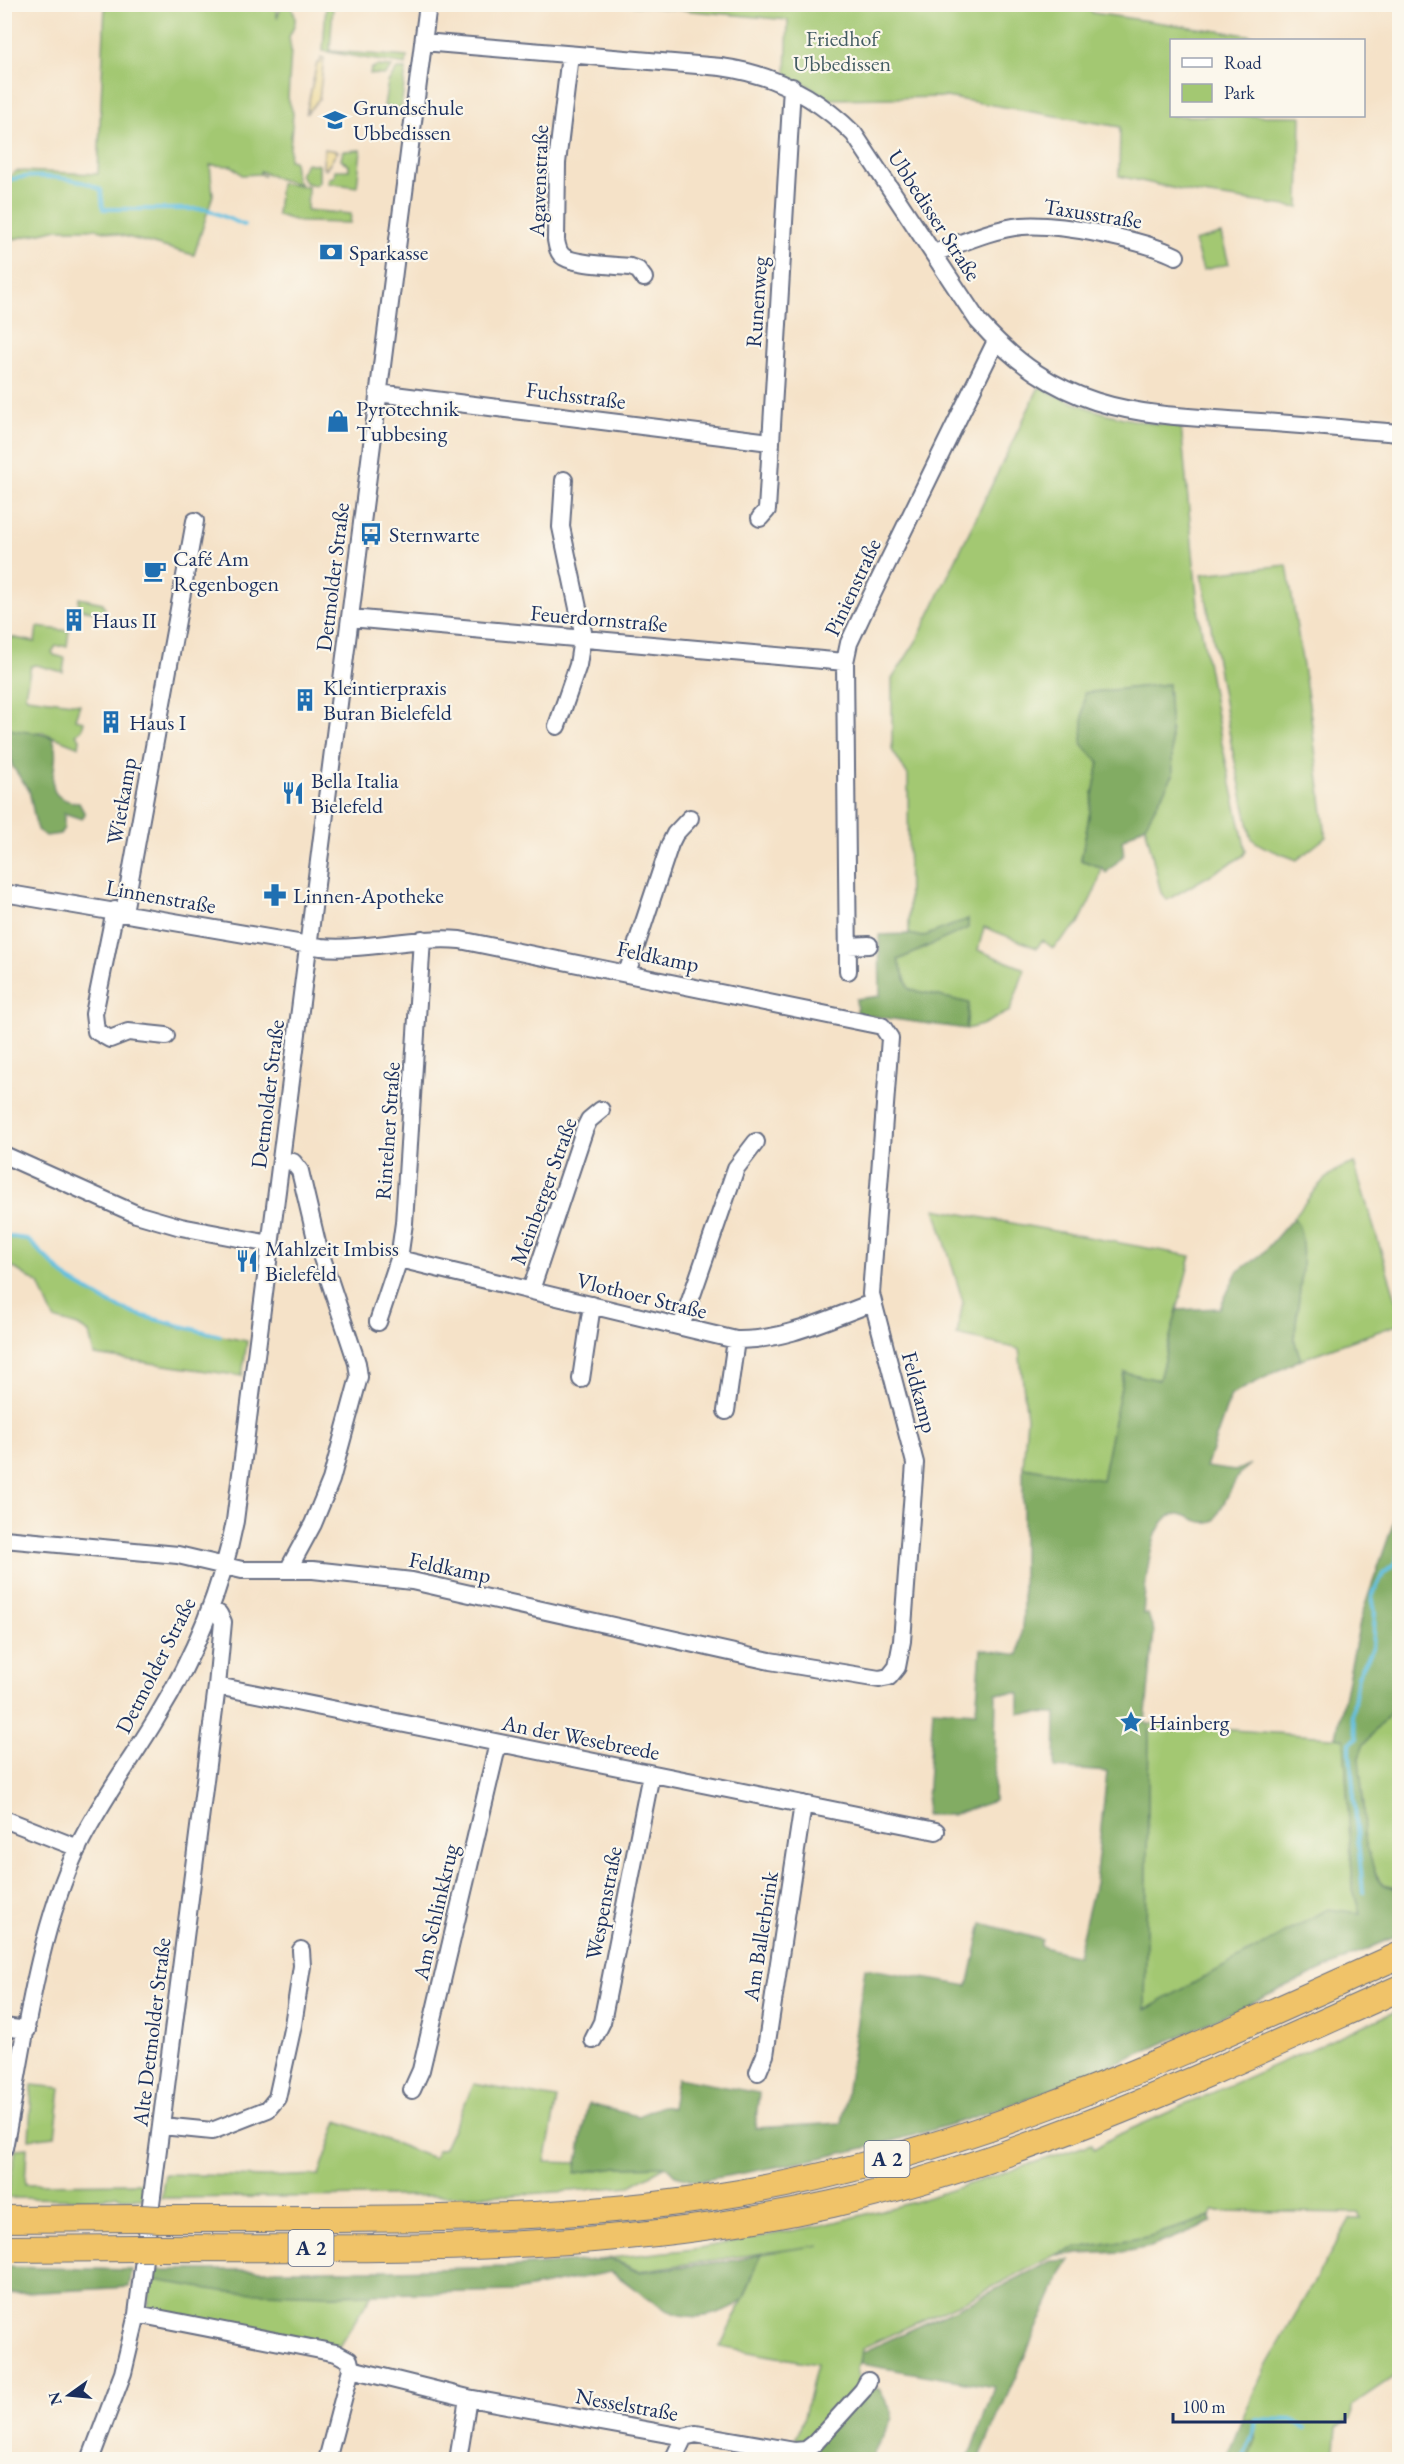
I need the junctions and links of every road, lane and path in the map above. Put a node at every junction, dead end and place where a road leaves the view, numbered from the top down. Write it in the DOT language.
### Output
graph roads {
  1 [pos="428,4"];
  2 [pos="423,42"];
  3 [pos="570,56"];
  4 [pos="792,87"];
  5 [pos="934,253"];
  6 [pos="1176,256"];
  7 [pos="644,278"];
  8 [pos="996,341"];
  9 [pos="378,393"];
  10 [pos="1400,432"];
  11 [pos="770,442"];
  12 [pos="564,480"];
  13 [pos="760,518"];
  14 [pos="195,521"];
  15 [pos="350,618"];
  16 [pos="582,639"];
  17 [pos="844,662"];
  18 [pos="557,726"];
  19 [pos="690,818"];
  20 [pos="4,893"];
  21 [pos="120,911"];
  22 [pos="422,939"];
  23 [pos="309,945"];
  24 [pos="869,945"];
  25 [pos="848,946"];
  26 [pos="848,971"];
  27 [pos="627,973"];
  28 [pos="166,1036"];
  29 [pos="601,1110"];
  30 [pos="756,1142"];
  31 [pos="4,1155"];
  32 [pos="281,1160"];
  33 [pos="270,1244"];
  34 [pos="399,1259"];
  35 [pos="531,1290"];
  36 [pos="872,1303"];
  37 [pos="592,1305"];
  38 [pos="378,1322"];
  39 [pos="681,1327"];
  40 [pos="736,1340"];
  41 [pos="581,1378"];
  42 [pos="726,1411"];
  43 [pos="4,1539"];
  44 [pos="225,1566"];
  45 [pos="288,1570"];
  46 [pos="211,1610"];
  47 [pos="217,1686"];
  48 [pos="498,1743"];
  49 [pos="651,1774"];
  50 [pos="803,1804"];
  51 [pos="4,1819"];
  52 [pos="936,1831"];
  53 [pos="78,1848"];
  54 [pos="301,1950"];
  55 [pos="1400,1956"];
  56 [pos="1400,1988"];
  57 [pos="4,2027"];
  58 [pos="27,2030"];
  59 [pos="593,2040"];
  60 [pos="758,2072"];
  61 [pos="412,2090"];
  62 [pos="162,2126"];
  63 [pos="4,2148"];
  64 [pos="5,2219"];
  65 [pos="4,2249"];
  66 [pos="137,2314"];
  67 [pos="351,2369"];
  68 [pos="868,2381"];
  69 [pos="468,2398"];
  70 [pos="684,2437"];
  71 [pos="90,2460"];
  72 [pos="327,2460"];
  73 [pos="458,2460"];
  74 [pos="673,2460"];
  1 -- 2 [label="street, Detmolder Straße"];
  2 -- 3 [label="street, Ubbedisser Straße"];
  2 -- 9 [label="street, Detmolder Straße"];
  3 -- 4 [label="street, Ubbedisser Straße"];
  3 -- 7 [label="street, Agavenstraße"];
  4 -- 5 [label="street, Ubbedisser Straße"];
  4 -- 11 [label="street, Runenweg"];
  5 -- 6 [label="street, Taxusstraße"];
  5 -- 8 [label="street, Ubbedisser Straße"];
  8 -- 10 [label="street, Ubbedisser Straße"];
  8 -- 17 [label="street, Pinienstraße"];
  9 -- 11 [label="street, Fuchsstraße"];
  9 -- 15 [label="street, Detmolder Straße"];
  11 -- 13 [label="street, Runenweg"];
  12 -- 16 [label="street"];
  14 -- 21 [label="street, Wietkamp"];
  15 -- 16 [label="street, Feuerdornstraße"];
  15 -- 23 [label="street, Detmolder Straße"];
  16 -- 17 [label="street, Feuerdornstraße"];
  16 -- 18 [label="street"];
  17 -- 25 [label="street, Pinienstraße"];
  19 -- 27 [label="street"];
  20 -- 21 [label="street, Linnenstraße"];
  21 -- 23 [label="street, Linnenstraße"];
  21 -- 28 [label="street, Wietkamp"];
  22 -- 23 [label="street, Feldkamp"];
  22 -- 27 [label="street, Feldkamp"];
  22 -- 34 [label="street, Rintelner Straße"];
  23 -- 32 [label="street, Detmolder Straße"];
  24 -- 25 [label="street"];
  25 -- 26 [label="street, Pinienstraße"];
  27 -- 36 [label="street, Feldkamp"];
  29 -- 35 [label="street, Meinberger Straße"];
  30 -- 39 [label="street"];
  31 -- 33 [label="street"];
  32 -- 33 [label="street, Detmolder Straße"];
  32 -- 45 [label="street"];
  33 -- 44 [label="street, Detmolder Straße"];
  34 -- 35 [label="street, Vlothoer Straße"];
  34 -- 38 [label="street, Rintelner Straße"];
  35 -- 37 [label="street, Vlothoer Straße"];
  36 -- 40 [label="street, Vlothoer Straße"];
  36 -- 45 [label="street, Feldkamp"];
  37 -- 39 [label="street, Vlothoer Straße"];
  37 -- 41 [label="street"];
  39 -- 40 [label="street, Vlothoer Straße"];
  40 -- 42 [label="street"];
  43 -- 44 [label="street, Feldkamp"];
  44 -- 45 [label="street, Feldkamp"];
  44 -- 46 [label="street, Detmolder Straße"];
  46 -- 47 [label="street, Alte Detmolder Straße"];
  46 -- 53 [label="street, Detmolder Straße"];
  47 -- 48 [label="street, An der Wesebreede"];
  47 -- 62 [label="street, Alte Detmolder Straße"];
  48 -- 49 [label="street, An der Wesebreede"];
  48 -- 61 [label="street, Am Schlinkkrug"];
  49 -- 50 [label="street, An der Wesebreede"];
  49 -- 59 [label="street, Wespenstraße"];
  50 -- 52 [label="street, An der Wesebreede"];
  50 -- 60 [label="street, Am Ballerbrink"];
  51 -- 53 [label="street"];
  53 -- 58 [label="street, Detmolder Straße"];
  54 -- 62 [label="street"];
  55 -- 64 [label="highway, A 2"];
  56 -- 65 [label="highway, A 2"];
  57 -- 58 [label="street"];
  58 -- 63 [label="street, Detmolder Straße"];
  62 -- 66 [label="street, Alte Detmolder Straße"];
  66 -- 67 [label="street, Nesselstraße"];
  66 -- 71 [label="street, Alte Detmolder Straße"];
  67 -- 69 [label="street, Nesselstraße"];
  67 -- 72 [label="street"];
  68 -- 70 [label="street, Nesselstraße"];
  69 -- 70 [label="street, Nesselstraße"];
  69 -- 73 [label="street"];
  70 -- 74 [label="street"];
}
